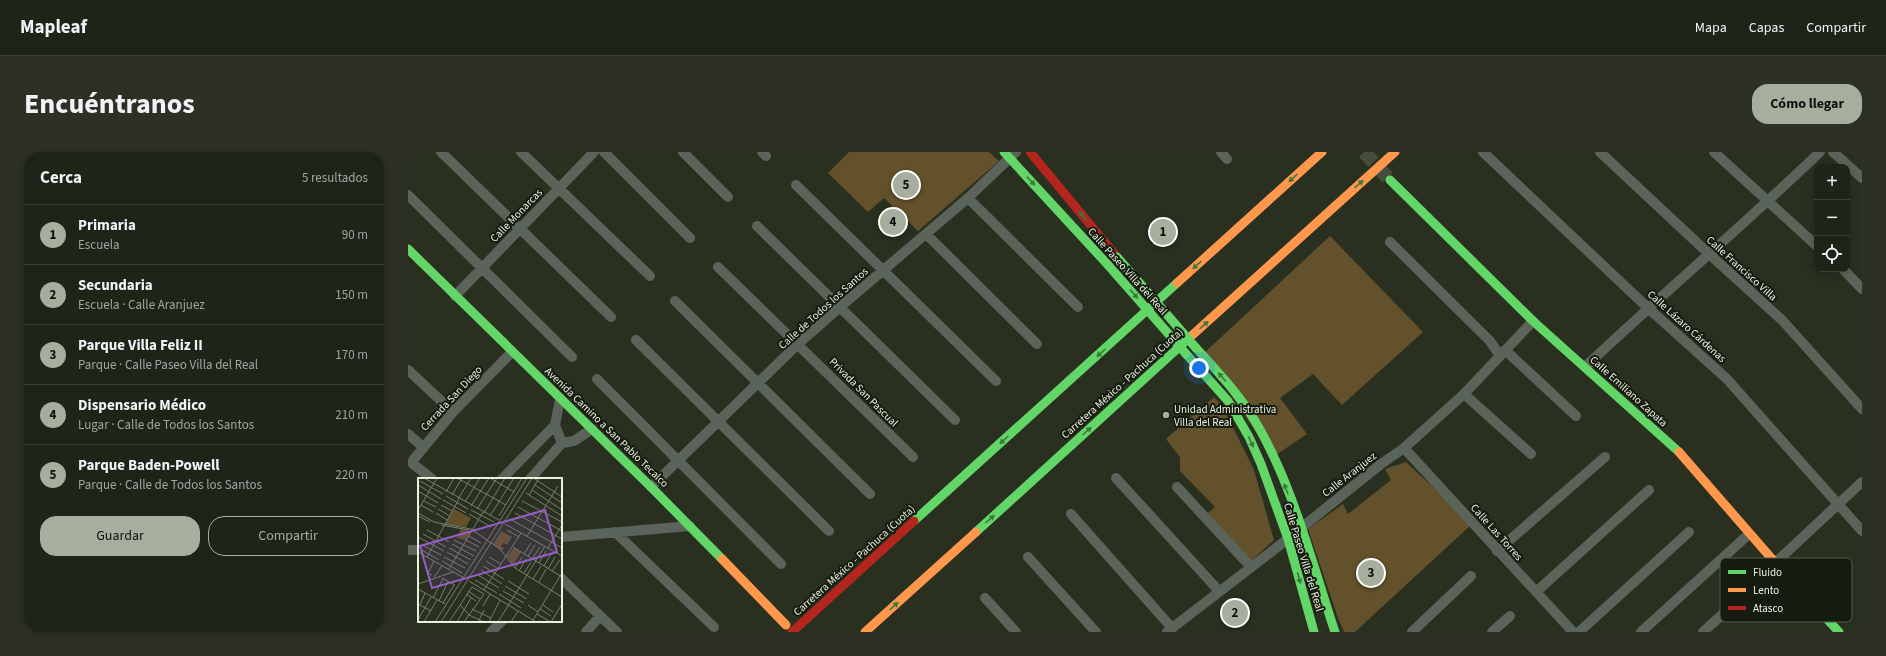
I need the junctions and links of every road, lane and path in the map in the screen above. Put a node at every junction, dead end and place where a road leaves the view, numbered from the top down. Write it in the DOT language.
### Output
graph roads {
  1 [pos="442,152"];
  2 [pos="522,152"];
  3 [pos="594,152"];
  4 [pos="604,152"];
  5 [pos="683,152"];
  6 [pos="1030,152"];
  7 [pos="1322,152"];
  8 [pos="1395,152"];
  9 [pos="1483,152"];
  10 [pos="1600,152"];
  11 [pos="1714,152"];
  12 [pos="1820,152"];
  13 [pos="1833,152"];
  14 [pos="1010,154"];
  15 [pos="1862,178"];
  16 [pos="1390,180"];
  17 [pos="796,185"];
  18 [pos="559,188"];
  19 [pos="408,195"];
  20 [pos="728,197"];
  21 [pos="968,198"];
  22 [pos="1768,202"];
  23 [pos="757,226"];
  24 [pos="520,228"];
  25 [pos="926,234"];
  26 [pos="690,238"];
  27 [pos="1390,242"];
  28 [pos="1814,243"];
  29 [pos="409,252"];
  30 [pos="1708,254"];
  31 [pos="718,267"];
  32 [pos="482,268"];
  33 [pos="883,270"];
  34 [pos="1846,272"];
  35 [pos="650,276"];
  36 [pos="1862,289"];
  37 [pos="455,296"];
  38 [pos="675,301"];
  39 [pos="840,306"];
  40 [pos="1078,306"];
  41 [pos="1648,308"];
  42 [pos="611,317"];
  43 [pos="1533,321"];
  44 [pos="636,340"];
  45 [pos="798,344"];
  46 [pos="1037,344"];
  47 [pos="512,352"];
  48 [pos="1502,353"];
  49 [pos="572,357"];
  50 [pos="1585,367"];
  51 [pos="408,370"];
  52 [pos="597,379"];
  53 [pos="996,381"];
  54 [pos="759,384"];
  55 [pos="1464,394"];
  56 [pos="560,399"];
  57 [pos="1862,408"];
  58 [pos="453,412"];
  59 [pos="1576,416"];
  60 [pos="955,420"];
  61 [pos="718,422"];
  62 [pos="555,425"];
  63 [pos="592,429"];
  64 [pos="408,434"];
  65 [pos="562,443"];
  66 [pos="423,447"];
  67 [pos="1404,448"];
  68 [pos="1530,454"];
  69 [pos="913,457"];
  70 [pos="1605,457"];
  71 [pos="679,461"];
  72 [pos="431,478"];
  73 [pos="503,478"];
  74 [pos="531,478"];
  75 [pos="1116,478"];
  76 [pos="1862,482"];
  77 [pos="651,487"];
  78 [pos="1177,487"];
  79 [pos="1649,490"];
  80 [pos="870,494"];
  81 [pos="1838,504"];
  82 [pos="1071,514"];
  83 [pos="690,526"];
  84 [pos="1301,528"];
  85 [pos="829,531"];
  86 [pos="1862,531"];
  87 [pos="615,532"];
  88 [pos="1689,532"];
  89 [pos="1749,534"];
  90 [pos="562,537"];
  91 [pos="1288,539"];
  92 [pos="1497,551"];
  93 [pos="1028,557"];
  94 [pos="1723,558"];
  95 [pos="1771,558"];
  96 [pos="1780,558"];
  97 [pos="1720,560"];
  98 [pos="781,564"];
  99 [pos="1251,567"];
  100 [pos="1471,576"];
  101 [pos="562,579"];
  102 [pos="1219,591"];
  103 [pos="1536,592"];
  104 [pos="985,598"];
  105 [pos="600,616"];
  106 [pos="1510,616"];
  107 [pos="1720,616"];
  108 [pos="501,622"];
  109 [pos="1830,622"];
  110 [pos="714,627"];
  111 [pos="789,629"];
  112 [pos="1169,630"];
  113 [pos="491,632"];
  114 [pos="586,632"];
  115 [pos="617,632"];
  116 [pos="865,632"];
  117 [pos="1016,632"];
  118 [pos="1096,632"];
  119 [pos="1314,632"];
  120 [pos="1335,632"];
  121 [pos="1412,632"];
  122 [pos="1492,632"];
  123 [pos="1572,632"];
  124 [pos="1579,632"];
  125 [pos="1641,632"];
  126 [pos="1703,632"];
  127 [pos="1839,632"];
  1 -- 24 [label="street"];
  2 -- 18 [label="street"];
  3 -- 18 [label="street, Calle Monarcas"];
  4 -- 26 [label="street"];
  5 -- 20 [label="street"];
  84 -- 6 [label="main road, Calle Paseo Villa del Real, one-way, bridge"];
  7 -- 111 [label="main road, Carretera México - Pachuca (Cuota), one-way"];
  116 -- 8 [label="main road, Carretera México - Pachuca (Cuota), one-way"];
  9 -- 41 [label="street, Calle Lázaro Cárdenas"];
  10 -- 30 [label="street, Calle Francisco Villa"];
  11 -- 22 [label="street"];
  12 -- 22 [label="street"];
  13 -- 15 [label="street"];
  14 -- 21 [label="street, Calle de Todos los Santos"];
  14 -- 91 [label="main road, Calle Paseo Villa del Real, one-way, bridge"];
  16 -- 43 [label="main road, Calle Emiliano Zapata"];
  17 -- 33 [label="street"];
  18 -- 24 [label="street, Calle Monarcas"];
  18 -- 35 [label="street"];
  19 -- 32 [label="street"];
  21 -- 25 [label="street, Calle de Todos los Santos"];
  21 -- 40 [label="street"];
  22 -- 28 [label="street"];
  22 -- 30 [label="street"];
  23 -- 39 [label="street"];
  24 -- 32 [label="street, Calle Monarcas"];
  24 -- 42 [label="street"];
  25 -- 33 [label="street, Calle de Todos los Santos"];
  25 -- 46 [label="street"];
  27 -- 48 [label="street"];
  29 -- 37 [label="main road, Avenida Camino a San Pablo Tecalco"];
  30 -- 41 [label="street"];
  30 -- 57 [label="street, Calle Francisco Villa"];
  31 -- 45 [label="street, Privada San Pascual"];
  32 -- 37 [label="street, Calle Monarcas"];
  32 -- 49 [label="street"];
  33 -- 39 [label="street, Calle de Todos los Santos"];
  33 -- 53 [label="street"];
  34 -- 36 [label="street"];
  37 -- 47 [label="main road, Avenida Camino a San Pablo Tecalco"];
  38 -- 54 [label="street"];
  39 -- 45 [label="street, Calle de Todos los Santos"];
  39 -- 60 [label="street"];
  41 -- 50 [label="street"];
  41 -- 81 [label="street, Calle Lázaro Cárdenas"];
  43 -- 48 [label="street, Calle Aranjuez"];
  43 -- 50 [label="main road, Calle Emiliano Zapata"];
  44 -- 61 [label="street"];
  45 -- 54 [label="street, Calle de Todos los Santos"];
  45 -- 69 [label="street, Privada San Pascual"];
  47 -- 56 [label="main road, Avenida Camino a San Pablo Tecalco"];
  47 -- 58 [label="street, Cerrada San Diego"];
  48 -- 55 [label="street, Calle Aranjuez"];
  48 -- 59 [label="street"];
  50 -- 89 [label="main road, Calle Emiliano Zapata"];
  51 -- 58 [label="street"];
  52 -- 71 [label="street"];
  54 -- 61 [label="street, Calle de Todos los Santos"];
  54 -- 80 [label="street"];
  55 -- 67 [label="street, Calle Aranjuez"];
  55 -- 68 [label="street"];
  56 -- 62 [label="street"];
  56 -- 63 [label="main road, Avenida Camino a San Pablo Tecalco"];
  58 -- 66 [label="street, Cerrada San Diego"];
  61 -- 71 [label="street, Calle de Todos los Santos"];
  61 -- 85 [label="street"];
  62 -- 65 [label="street"];
  62 -- 73 [label="street"];
  63 -- 65 [label="street"];
  63 -- 77 [label="main road, Avenida Camino a San Pablo Tecalco"];
  64 -- 66 [label="street"];
  65 -- 74 [label="street"];
  66 -- 72 [label="street, Cerrada San Diego"];
  67 -- 84 [label="street, Calle Aranjuez"];
  67 -- 92 [label="street, Calle Las Torres"];
  70 -- 92 [label="street"];
  71 -- 77 [label="street, Calle de Todos los Santos"];
  71 -- 98 [label="street"];
  75 -- 102 [label="street"];
  76 -- 81 [label="street"];
  77 -- 83 [label="main road, Avenida Camino a San Pablo Tecalco"];
  78 -- 99 [label="street"];
  79 -- 103 [label="street"];
  81 -- 86 [label="street, Calle Lázaro Cárdenas"];
  81 -- 96 [label="street"];
  82 -- 112 [label="street"];
  83 -- 87 [label="street"];
  83 -- 111 [label="main road, Avenida Camino a San Pablo Tecalco"];
  84 -- 91 [label="street, Calle Aranjuez"];
  84 -- 120 [label="main road, Calle Paseo Villa del Real"];
  87 -- 90 [label="street"];
  87 -- 110 [label="street"];
  88 -- 124 [label="street"];
  89 -- 94 [label="street"];
  89 -- 95 [label="main road, Calle Emiliano Zapata"];
  91 -- 99 [label="street, Calle Aranjuez"];
  91 -- 119 [label="main road, Calle Paseo Villa del Real, one-way"];
  92 -- 103 [label="street, Calle Las Torres"];
  93 -- 118 [label="street"];
  97 -- 125 [label="street"];
  99 -- 102 [label="street, Calle Aranjuez"];
  100 -- 121 [label="street"];
  101 -- 105 [label="street"];
  102 -- 112 [label="street, Calle Aranjuez"];
  103 -- 123 [label="street, Calle Las Torres"];
  104 -- 117 [label="street"];
  105 -- 114 [label="street"];
  105 -- 115 [label="street"];
  106 -- 122 [label="street"];
  107 -- 126 [label="street"];
  108 -- 113 [label="street"];
  109 -- 127 [label="main road, Calle Emiliano Zapata"];
}
